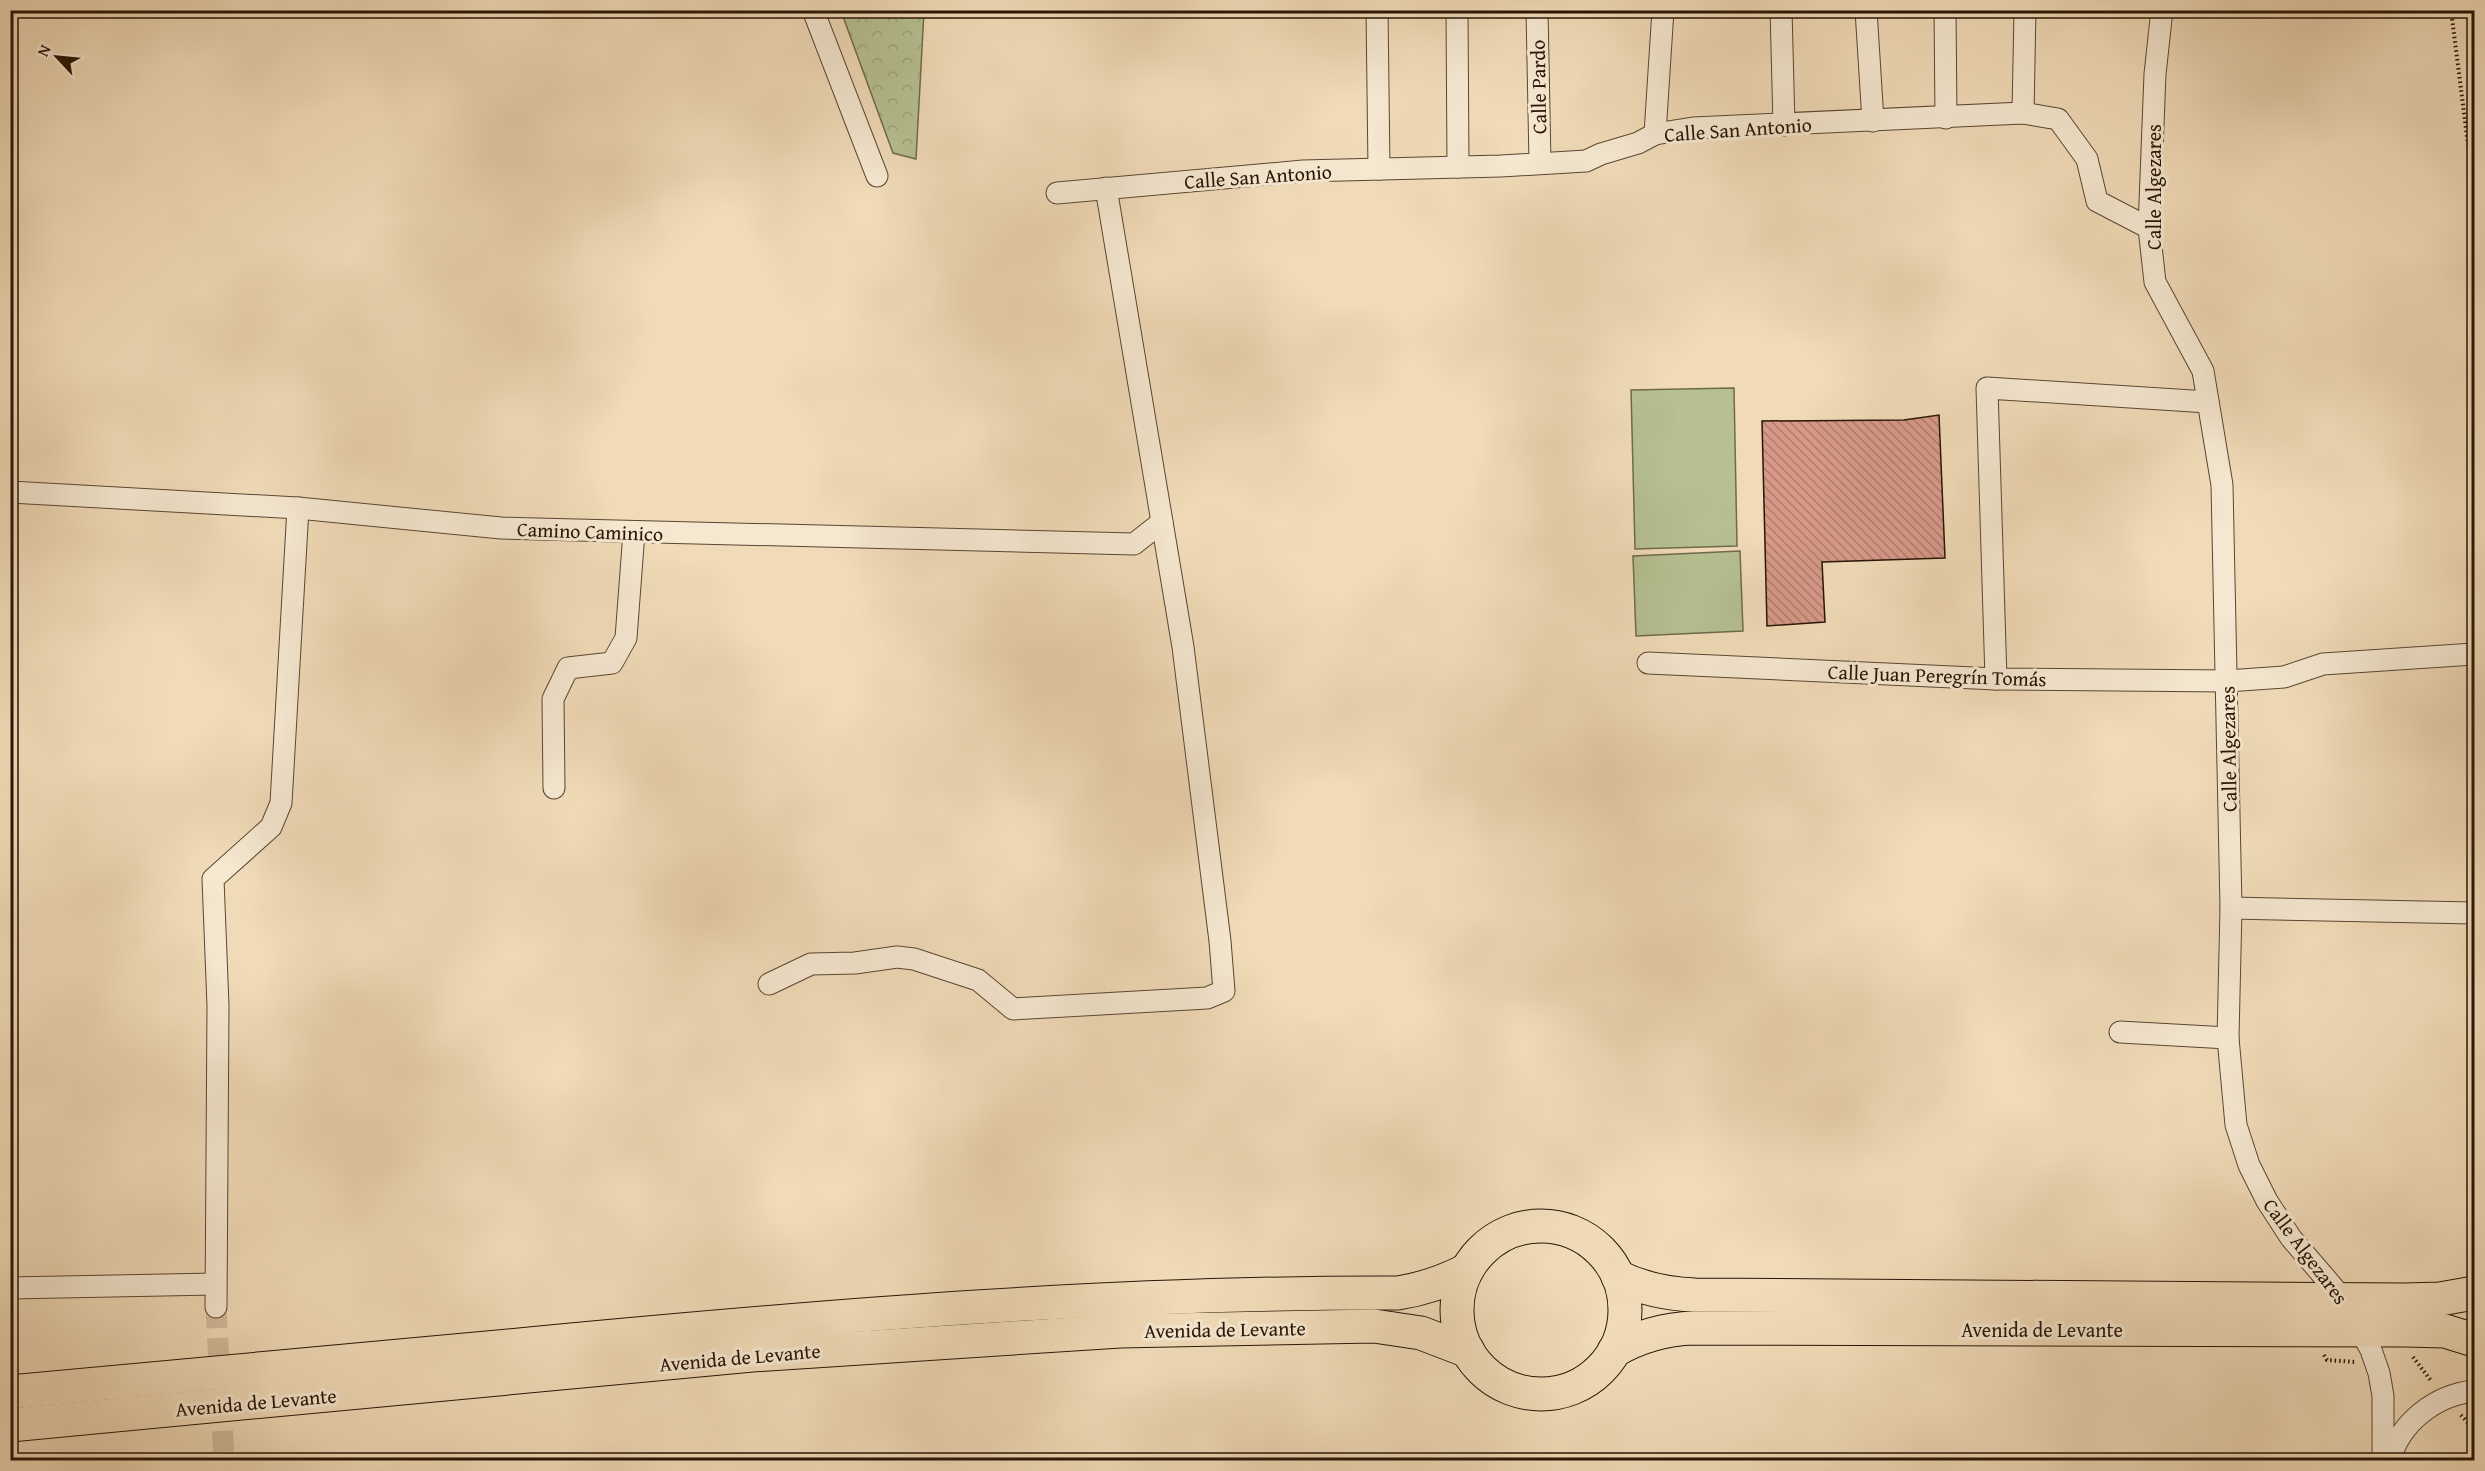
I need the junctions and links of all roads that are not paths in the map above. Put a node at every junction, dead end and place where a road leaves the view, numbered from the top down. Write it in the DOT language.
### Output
graph roads {
  1 [pos="813,10"];
  2 [pos="1377,10"];
  3 [pos="1457,10"];
  4 [pos="1537,10"];
  5 [pos="1663,10"];
  6 [pos="1781,10"];
  7 [pos="1866,10"];
  8 [pos="1946,10"];
  9 [pos="2025,10"];
  10 [pos="2162,10"];
  11 [pos="2024,113"];
  12 [pos="1946,118"];
  13 [pos="1872,121"];
  14 [pos="1784,125"];
  15 [pos="1655,134"];
  16 [pos="1540,163"];
  17 [pos="1458,167"];
  18 [pos="1379,169"];
  19 [pos="877,176"];
  20 [pos="1107,188"];
  21 [pos="1057,193"];
  22 [pos="2149,228"];
  23 [pos="2208,402"];
  24 [pos="10,492"];
  25 [pos="298,508"];
  26 [pos="1162,522"];
  27 [pos="634,532"];
  28 [pos="2475,654"];
  29 [pos="1648,663"];
  30 [pos="1996,679"];
  31 [pos="2227,681"];
  32 [pos="554,788"];
  33 [pos="2231,908"];
  34 [pos="2475,913"];
  35 [pos="769,984"];
  36 [pos="2120,1032"];
  37 [pos="2228,1038"];
  38 [pos="1467,1270"];
  39 [pos="1618,1277"];
  40 [pos="215,1284"];
  41 [pos="10,1288"];
  42 [pos="2475,1293"];
  43 [pos="2344,1300"];
  44 [pos="216,1307"];
  45 [pos="2361,1330"];
  46 [pos="2475,1340"];
  47 [pos="1468,1351"];
  48 [pos="1614,1351"];
  49 [pos="2475,1391"];
  50 [pos="10,1392"];
  51 [pos="10,1425"];
  52 [pos="2384,1461"];
  53 [pos="2390,1461"];
  1 -- 19 [label="street"];
  2 -- 18 [label="street"];
  3 -- 17 [label="street"];
  4 -- 16 [label="street, Calle Pardo"];
  5 -- 15 [label="street"];
  6 -- 14 [label="street"];
  7 -- 13 [label="street"];
  8 -- 12 [label="street"];
  9 -- 11 [label="street"];
  10 -- 22 [label="street, Calle Algezares"];
  11 -- 12 [label="street, Calle San Antonio"];
  11 -- 22 [label="street, Calle San Antonio"];
  12 -- 13 [label="street, Calle San Antonio"];
  13 -- 14 [label="street, Calle San Antonio"];
  14 -- 15 [label="street, Calle San Antonio"];
  15 -- 16 [label="street, Calle San Antonio"];
  16 -- 17 [label="street, Calle San Antonio"];
  17 -- 18 [label="street, Calle San Antonio"];
  18 -- 20 [label="street, Calle San Antonio"];
  20 -- 21 [label="street, Calle San Antonio"];
  20 -- 26 [label="street"];
  22 -- 23 [label="street, Calle Algezares"];
  23 -- 30 [label="street"];
  23 -- 31 [label="street, Calle Algezares"];
  24 -- 25 [label="street, Camino Caminico"];
  25 -- 27 [label="street, Camino Caminico"];
  25 -- 40 [label="street"];
  26 -- 27 [label="street, Camino Caminico"];
  26 -- 35 [label="street"];
  27 -- 32 [label="street"];
  28 -- 31 [label="street, Calle Juan Peregrín Tomás"];
  29 -- 30 [label="street, Calle Juan Peregrín Tomás"];
  30 -- 31 [label="street, Calle Juan Peregrín Tomás"];
  31 -- 33 [label="street, Calle Algezares"];
  33 -- 34 [label="street"];
  33 -- 37 [label="street, Calle Algezares"];
  36 -- 37 [label="street"];
  37 -- 43 [label="street, Calle Algezares"];
  38 -- 39 [label="main road"];
  38 -- 47 [label="main road"];
  38 -- 50 [label="main road, Avenida de Levante"];
  39 -- 43 [label="main road, Avenida de Levante"];
  39 -- 48 [label="main road"];
  40 -- 41 [label="street"];
  40 -- 44 [label="street"];
  42 -- 43 [label="main road, Avenida de Levante"];
  43 -- 45 [label="street, Calle Algezares"];
  45 -- 46 [label="main road, Avenida de Levante"];
  45 -- 48 [label="main road, Avenida de Levante"];
  45 -- 52 [label="street, Calle Algezares"];
  47 -- 48 [label="main road"];
  47 -- 51 [label="main road, Avenida de Levante"];
  49 -- 53 [label="street"];
}
